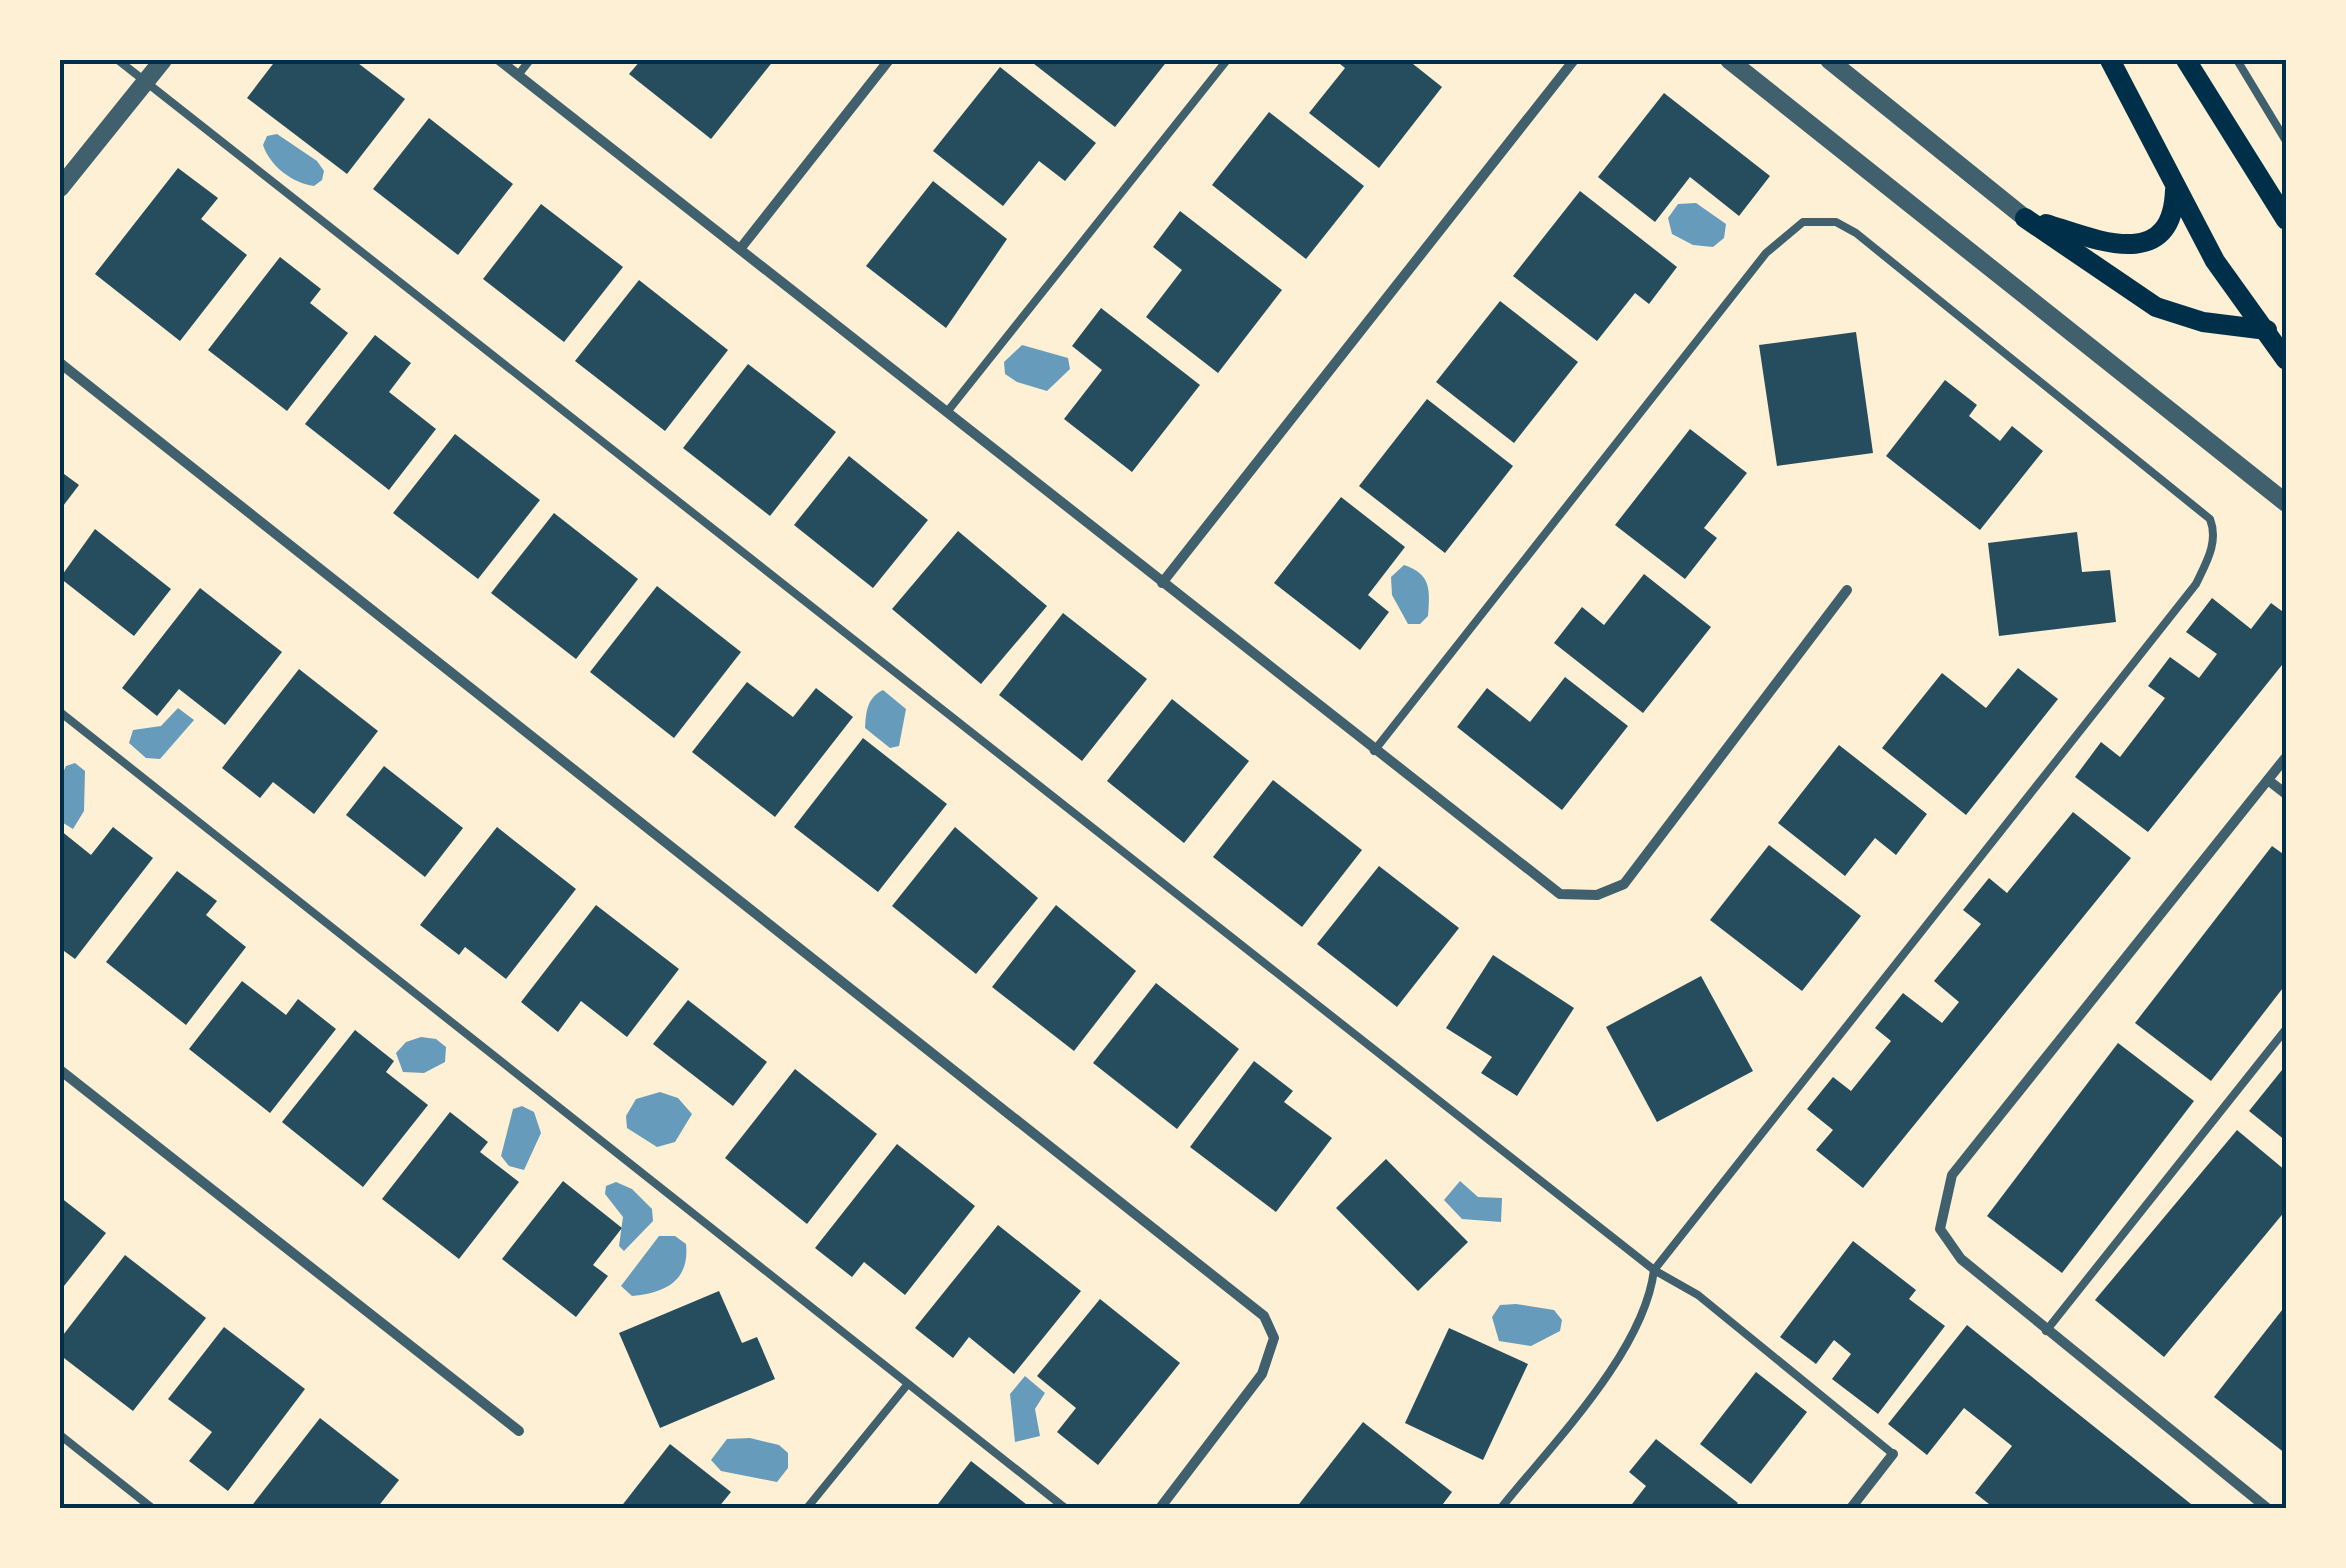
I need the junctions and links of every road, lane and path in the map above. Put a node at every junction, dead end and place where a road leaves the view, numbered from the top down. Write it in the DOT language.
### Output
graph roads {
  1 [pos="118,60"];
  2 [pos="163,60"];
  3 [pos="499,60"];
  4 [pos="530,60"];
  5 [pos="890,60"];
  6 [pos="1226,60"];
  7 [pos="1574,60"];
  8 [pos="1729,60"];
  9 [pos="1829,60"];
  10 [pos="2110,60"];
  11 [pos="2186,60"];
  12 [pos="2238,60"];
  13 [pos="518,75"];
  14 [pos="145,81"];
  15 [pos="2286,141"];
  16 [pos="60,188"];
  17 [pos="2176,190"];
  18 [pos="2026,218"];
  19 [pos="2286,220"];
  20 [pos="740,249"];
  21 [pos="2261,327"];
  22 [pos="2286,340"];
  23 [pos="2286,360"];
  24 [pos="60,363"];
  25 [pos="947,412"];
  26 [pos="2286,503"];
  27 [pos="1162,582"];
  28 [pos="1847,590"];
  29 [pos="60,712"];
  30 [pos="1374,750"];
  31 [pos="2286,757"];
  32 [pos="2268,780"];
  33 [pos="2286,794"];
  34 [pos="2286,1029"];
  35 [pos="60,1070"];
  36 [pos="1654,1270"];
  37 [pos="2046,1330"];
  38 [pos="907,1385"];
  39 [pos="519,1431"];
  40 [pos="60,1436"];
  41 [pos="1893,1454"];
  42 [pos="152,1508"];
  43 [pos="808,1508"];
  44 [pos="1065,1508"];
  45 [pos="1160,1508"];
  46 [pos="1501,1508"];
  47 [pos="1851,1508"];
  48 [pos="2266,1508"];
  1 -- 14 [label="lane"];
  2 -- 14 [label="street"];
  3 -- 13 [label="street"];
  4 -- 13 [label="lane"];
  5 -- 20 [label="street"];
  6 -- 25 [label="lane"];
  7 -- 27 [label="street"];
  8 -- 26 [label="street"];
  9 -- 18 [label="street"];
  10 -- 17 [label="main road"];
  11 -- 19 [label="main road"];
  12 -- 15 [label="lane"];
  13 -- 20 [label="street"];
  14 -- 16 [label="street"];
  14 -- 36 [label="lane"];
  17 -- 18 [label="main road"];
  17 -- 21 [label="main road"];
  18 -- 21 [label="main road"];
  20 -- 25 [label="street"];
  21 -- 22 [label="main road"];
  21 -- 23 [label="main road"];
  24 -- 45 [label="street"];
  25 -- 27 [label="street"];
  27 -- 30 [label="street"];
  28 -- 30 [label="street"];
  29 -- 38 [label="lane"];
  30 -- 36 [label="lane"];
  31 -- 32 [label="street"];
  32 -- 33 [label="street"];
  32 -- 37 [label="street"];
  34 -- 37 [label="lane"];
  35 -- 39 [label="street"];
  36 -- 41 [label="lane"];
  36 -- 46 [label="lane"];
  37 -- 48 [label="street"];
  38 -- 43 [label="lane"];
  38 -- 44 [label="lane"];
  40 -- 42 [label="lane"];
  41 -- 47 [label="street"];
}
